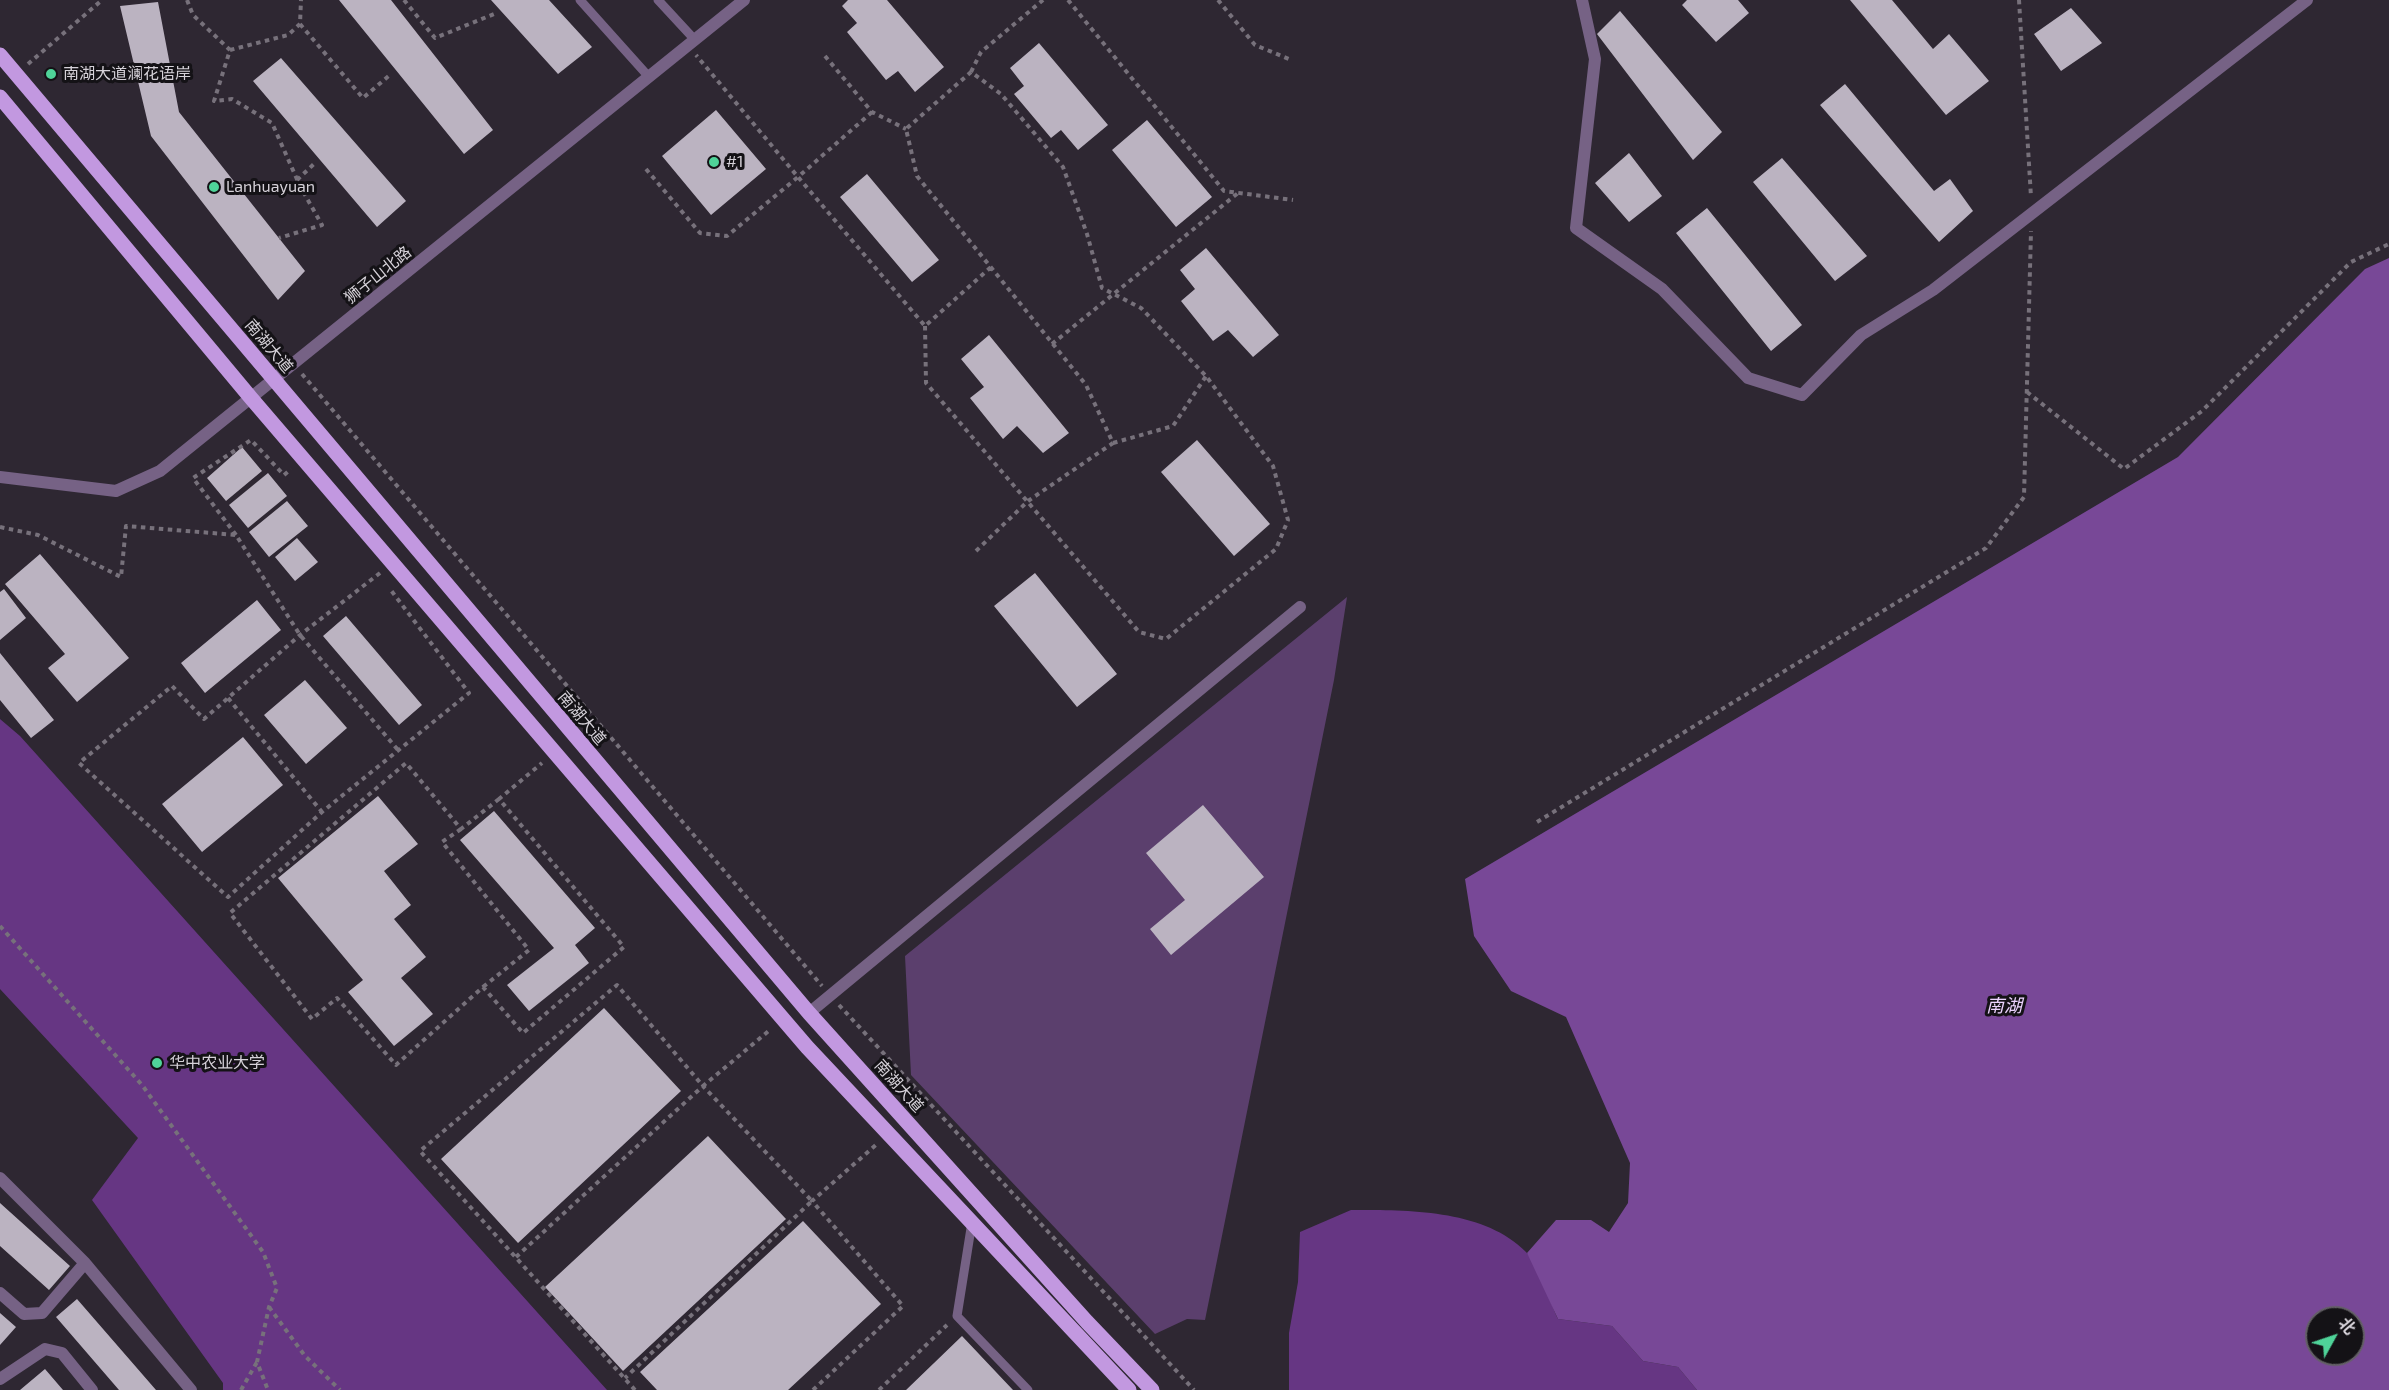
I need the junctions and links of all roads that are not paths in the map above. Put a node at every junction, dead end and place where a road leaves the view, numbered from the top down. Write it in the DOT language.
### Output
graph roads {
  1 [pos="580,0"];
  2 [pos="658,0"];
  3 [pos="744,0"];
  4 [pos="1582,0"];
  5 [pos="2307,0"];
  6 [pos="691,43"];
  7 [pos="0,55"];
  8 [pos="649,77"];
  9 [pos="0,97"];
  10 [pos="274,380"];
  11 [pos="251,398"];
  12 [pos="0,477"];
  13 [pos="1300,608"];
  14 [pos="809,1013"];
  15 [pos="0,1178"];
  16 [pos="972,1222"];
  17 [pos="85,1263"];
  18 [pos="0,1293"];
  19 [pos="21,1359"];
  20 [pos="0,1381"];
  21 [pos="92,1390"];
  22 [pos="191,1390"];
  23 [pos="1028,1390"];
  24 [pos="1129,1390"];
  25 [pos="1152,1390"];
  1 -- 8 [label="lane"];
  2 -- 6 [label="lane"];
  3 -- 6 [label="street, 狮子山北路"];
  4 -- 5 [label="street"];
  6 -- 8 [label="street, 狮子山北路"];
  7 -- 10 [label="main road, 南湖大道"];
  8 -- 10 [label="street, 狮子山北路"];
  9 -- 11 [label="main road"];
  10 -- 11 [label="street, 狮子山北路"];
  10 -- 14 [label="main road, 南湖大道"];
  11 -- 12 [label="street, 狮子山北路"];
  11 -- 16 [label="main road"];
  13 -- 14 [label="street"];
  14 -- 25 [label="main road, 南湖大道"];
  15 -- 17 [label="street"];
  16 -- 23 [label="lane"];
  16 -- 24 [label="main road"];
  17 -- 18 [label="street"];
  17 -- 22 [label="street"];
  19 -- 20 [label="street"];
  20 -- 21 [label="street"];
}
